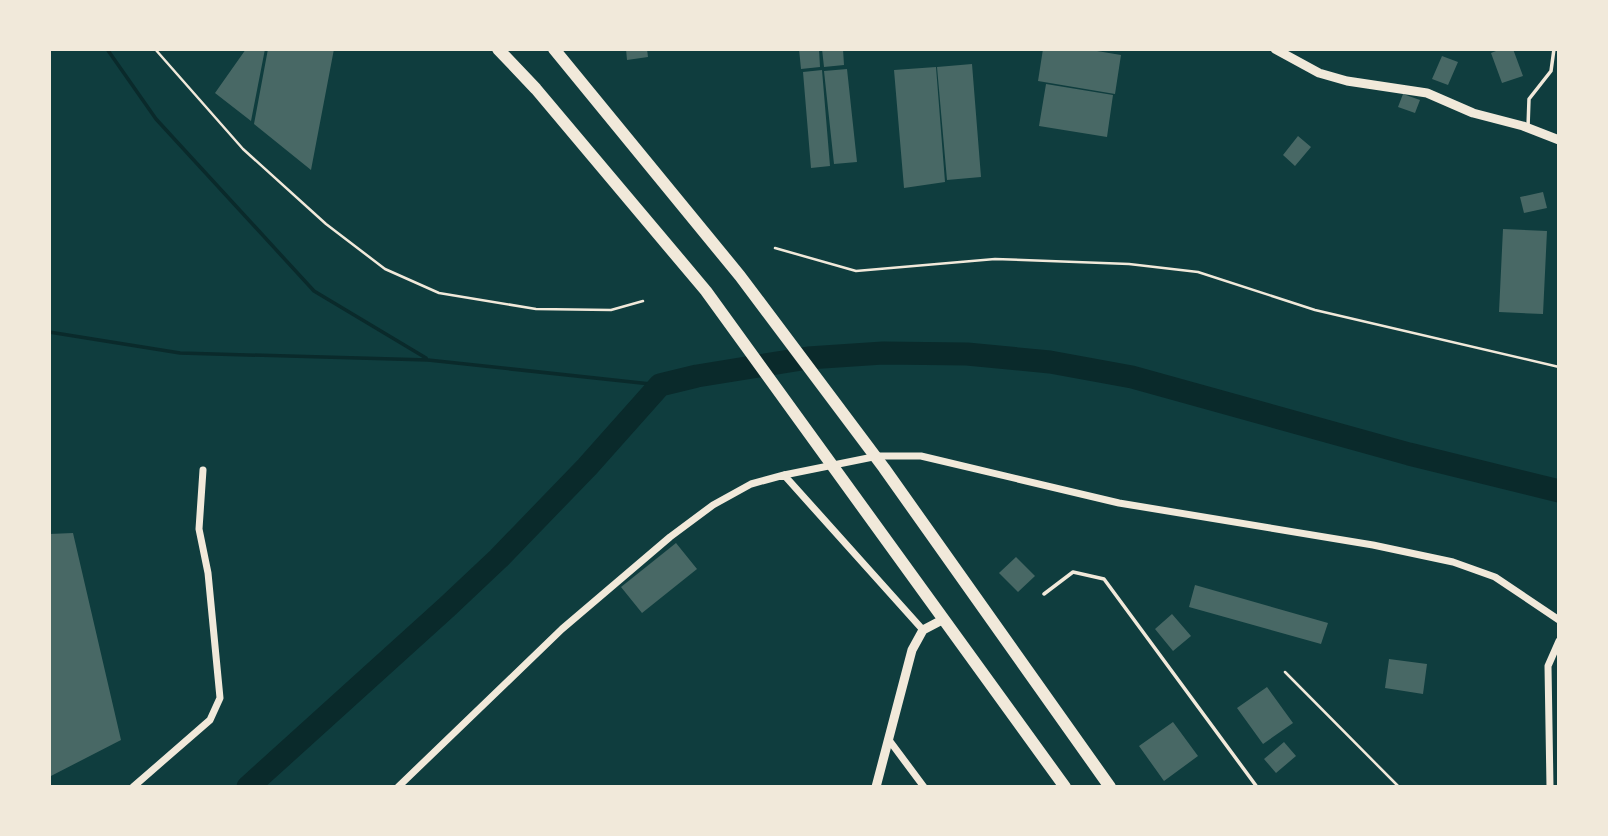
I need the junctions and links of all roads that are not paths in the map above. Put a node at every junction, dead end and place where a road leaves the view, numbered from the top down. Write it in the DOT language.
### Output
graph roads {
  1 [pos="498,49"];
  2 [pos="554,49"];
  3 [pos="1275,49"];
  4 [pos="1554,49"];
  5 [pos="1528,128"];
  6 [pos="1559,140"];
  7 [pos="203,470"];
  8 [pos="784,475"];
  9 [pos="1044,594"];
  10 [pos="944,619"];
  11 [pos="1559,620"];
  12 [pos="923,630"];
  13 [pos="1559,641"];
  14 [pos="889,740"];
  15 [pos="133,787"];
  16 [pos="398,787"];
  17 [pos="876,787"];
  18 [pos="923,787"];
  19 [pos="1065,787"];
  20 [pos="1110,787"];
  21 [pos="1256,787"];
  22 [pos="1550,787"];
  1 -- 10 [label="highway"];
  2 -- 20 [label="highway"];
  3 -- 5 [label="street"];
  4 -- 5 [label="lane"];
  5 -- 6 [label="street"];
  7 -- 15 [label="street"];
  8 -- 11 [label="street"];
  8 -- 12 [label="street"];
  8 -- 16 [label="street"];
  9 -- 21 [label="lane"];
  10 -- 12 [label="street"];
  10 -- 19 [label="highway"];
  12 -- 14 [label="street"];
  13 -- 22 [label="street"];
  14 -- 17 [label="street"];
  14 -- 18 [label="street"];
}
